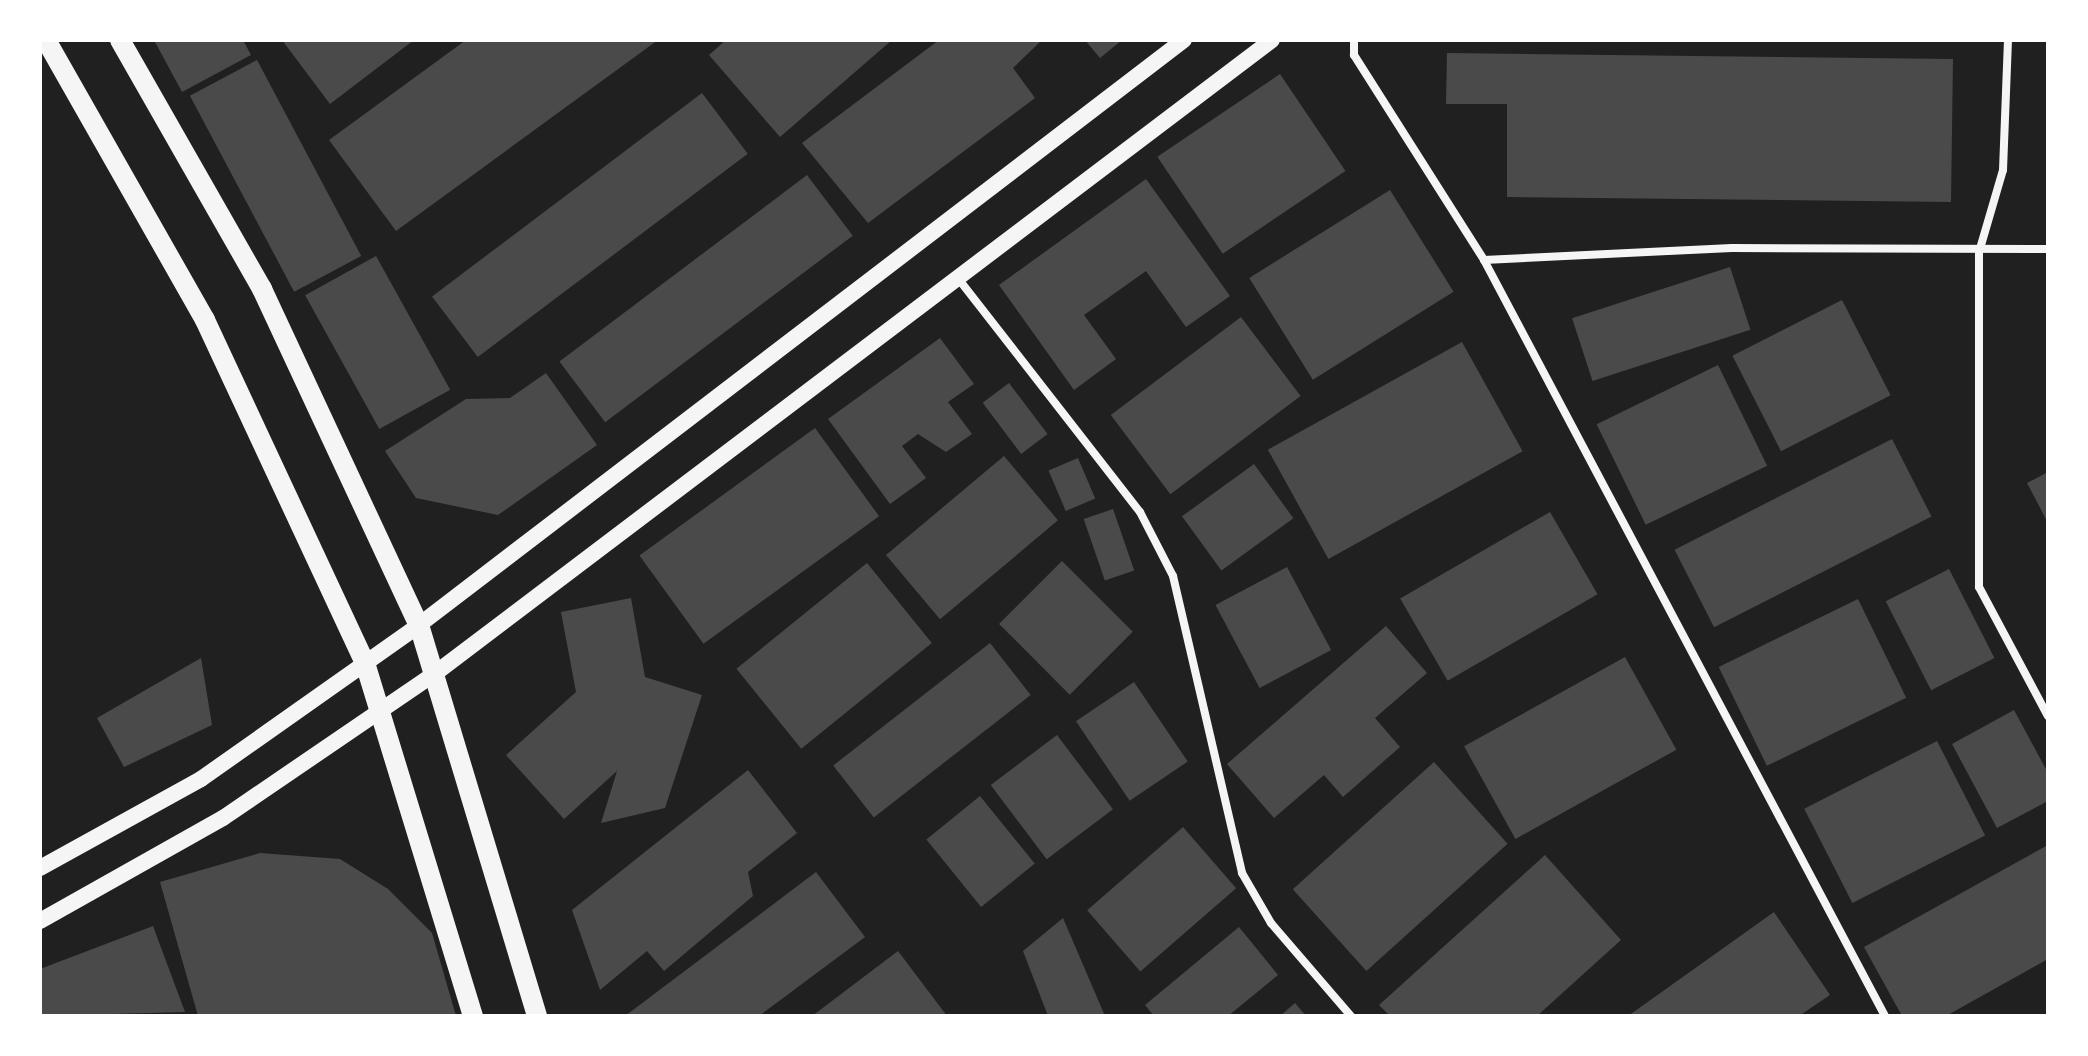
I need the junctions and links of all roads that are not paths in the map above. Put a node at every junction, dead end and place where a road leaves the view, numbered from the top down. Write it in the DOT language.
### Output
graph roads {
  1 [pos="46,40"];
  2 [pos="120,40"];
  3 [pos="1184,40"];
  4 [pos="1272,40"];
  5 [pos="1354,40"];
  6 [pos="2008,40"];
  7 [pos="2048,249"];
  8 [pos="1979,252"];
  9 [pos="1484,260"];
  10 [pos="956,275"];
  11 [pos="419,625"];
  12 [pos="365,663"];
  13 [pos="433,675"];
  14 [pos="381,707"];
  15 [pos="2048,716"];
  16 [pos="40,868"];
  17 [pos="40,921"];
  18 [pos="473,1016"];
  19 [pos="537,1016"];
  20 [pos="1351,1016"];
  21 [pos="1885,1016"];
  1 -- 12 [label="main road"];
  2 -- 11 [label="main road"];
  3 -- 11 [label="main road"];
  4 -- 10 [label="main road"];
  5 -- 9 [label="street"];
  6 -- 8 [label="street"];
  7 -- 8 [label="street"];
  8 -- 9 [label="street"];
  8 -- 15 [label="street"];
  9 -- 21 [label="street"];
  10 -- 13 [label="main road"];
  10 -- 20 [label="street"];
  11 -- 12 [label="main road"];
  11 -- 13 [label="main road"];
  12 -- 14 [label="main road"];
  12 -- 16 [label="main road"];
  13 -- 14 [label="main road"];
  13 -- 19 [label="main road"];
  14 -- 17 [label="main road"];
  14 -- 18 [label="main road"];
}
